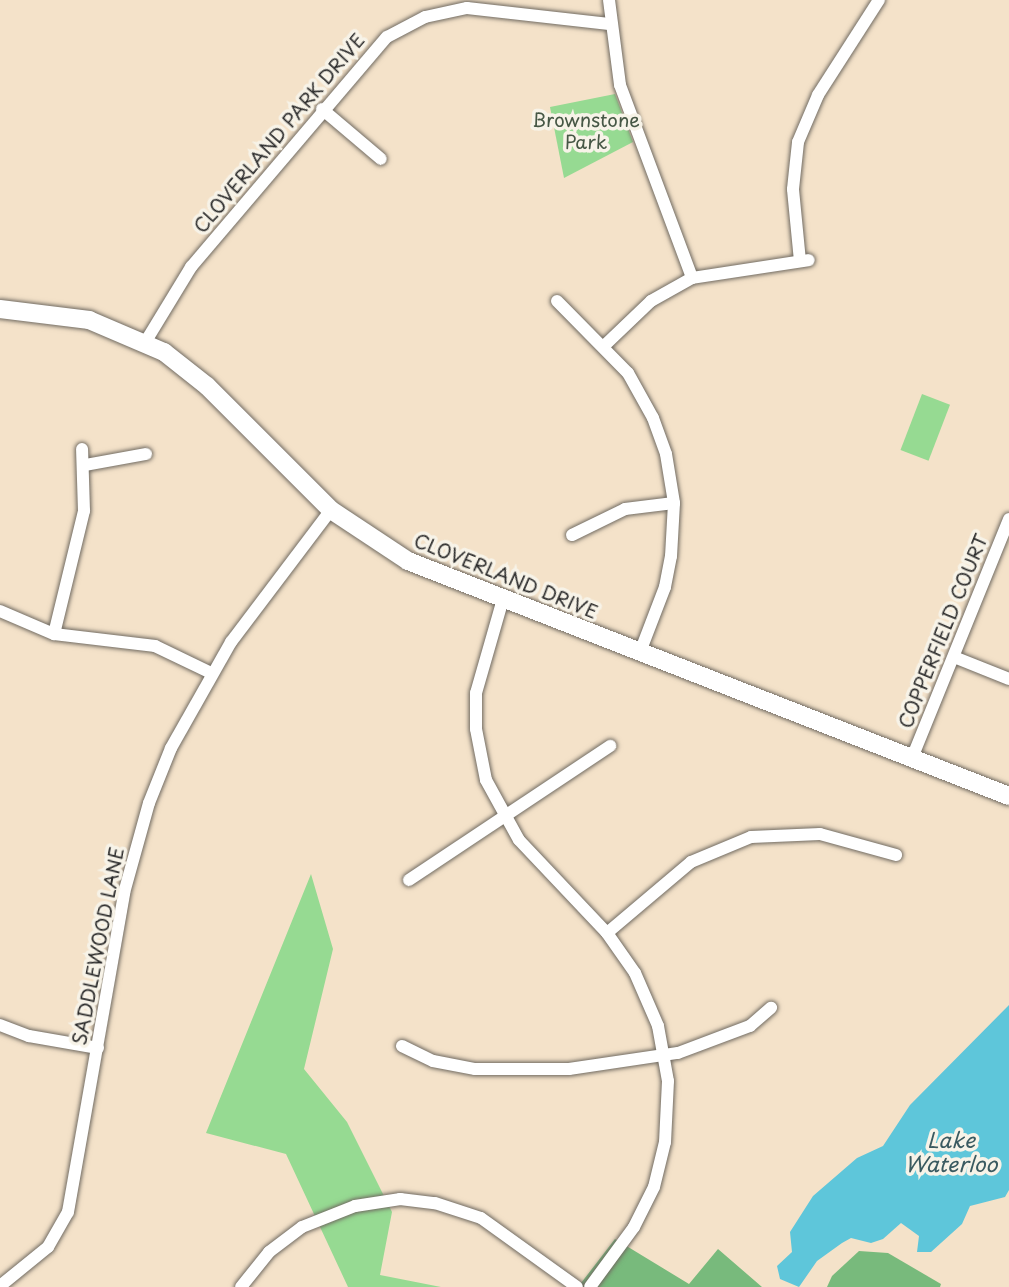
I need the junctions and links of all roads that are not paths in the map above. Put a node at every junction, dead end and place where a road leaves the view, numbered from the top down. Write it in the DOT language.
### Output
graph roads {
  1 [pos="609,0"];
  2 [pos="879,0"];
  3 [pos="609,24"];
  4 [pos="321,109"];
  5 [pos="381,159"];
  6 [pos="692,278"];
  7 [pos="557,301"];
  8 [pos="0,309"];
  9 [pos="146,341"];
  10 [pos="605,345"];
  11 [pos="82,449"];
  12 [pos="146,454"];
  13 [pos="85,465"];
  14 [pos="674,503"];
  15 [pos="331,510"];
  16 [pos="1009,519"];
  17 [pos="572,535"];
  18 [pos="503,599"];
  19 [pos="0,611"];
  20 [pos="54,635"];
  21 [pos="640,652"];
  22 [pos="954,657"];
  23 [pos="211,673"];
  24 [pos="1009,679"];
  25 [pos="610,746"];
  26 [pos="912,758"];
  27 [pos="1009,796"];
  28 [pos="504,818"];
  29 [pos="896,855"];
  30 [pos="409,880"];
  31 [pos="607,933"];
  32 [pos="771,1008"];
  33 [pos="0,1025"];
  34 [pos="402,1046"];
  35 [pos="98,1048"];
  36 [pos="664,1057"];
  37 [pos="0,1286"];
  38 [pos="241,1287"];
  39 [pos="577,1287"];
  40 [pos="590,1287"];
  1 -- 3 [label="street"];
  2 -- 6 [label="street"];
  3 -- 4 [label="street, CLOVERLAND PARK DRIVE"];
  3 -- 6 [label="street"];
  4 -- 5 [label="street"];
  4 -- 9 [label="street, CLOVERLAND PARK DRIVE"];
  6 -- 10 [label="street"];
  7 -- 10 [label="street"];
  8 -- 9 [label="main road, CLOVERLAND DRIVE"];
  9 -- 15 [label="main road, CLOVERLAND DRIVE"];
  10 -- 14 [label="street"];
  11 -- 13 [label="street"];
  12 -- 13 [label="street"];
  13 -- 20 [label="street"];
  14 -- 17 [label="street"];
  14 -- 21 [label="street"];
  15 -- 18 [label="main road, CLOVERLAND DRIVE"];
  15 -- 23 [label="street, SADDLEWOOD LANE"];
  16 -- 22 [label="street, COPPERFIELD COURT"];
  18 -- 21 [label="main road, CLOVERLAND DRIVE"];
  18 -- 28 [label="street"];
  19 -- 20 [label="street"];
  20 -- 23 [label="street"];
  21 -- 26 [label="main road, CLOVERLAND DRIVE"];
  22 -- 24 [label="street"];
  22 -- 26 [label="street, COPPERFIELD COURT"];
  23 -- 35 [label="street, SADDLEWOOD LANE"];
  25 -- 28 [label="street"];
  26 -- 27 [label="main road, CLOVERLAND DRIVE"];
  28 -- 30 [label="street"];
  28 -- 31 [label="street"];
  29 -- 31 [label="street"];
  31 -- 36 [label="street"];
  32 -- 36 [label="street"];
  33 -- 35 [label="street"];
  34 -- 36 [label="street"];
  35 -- 37 [label="street, SADDLEWOOD LANE"];
  36 -- 40 [label="street"];
  38 -- 39 [label="street"];
}
